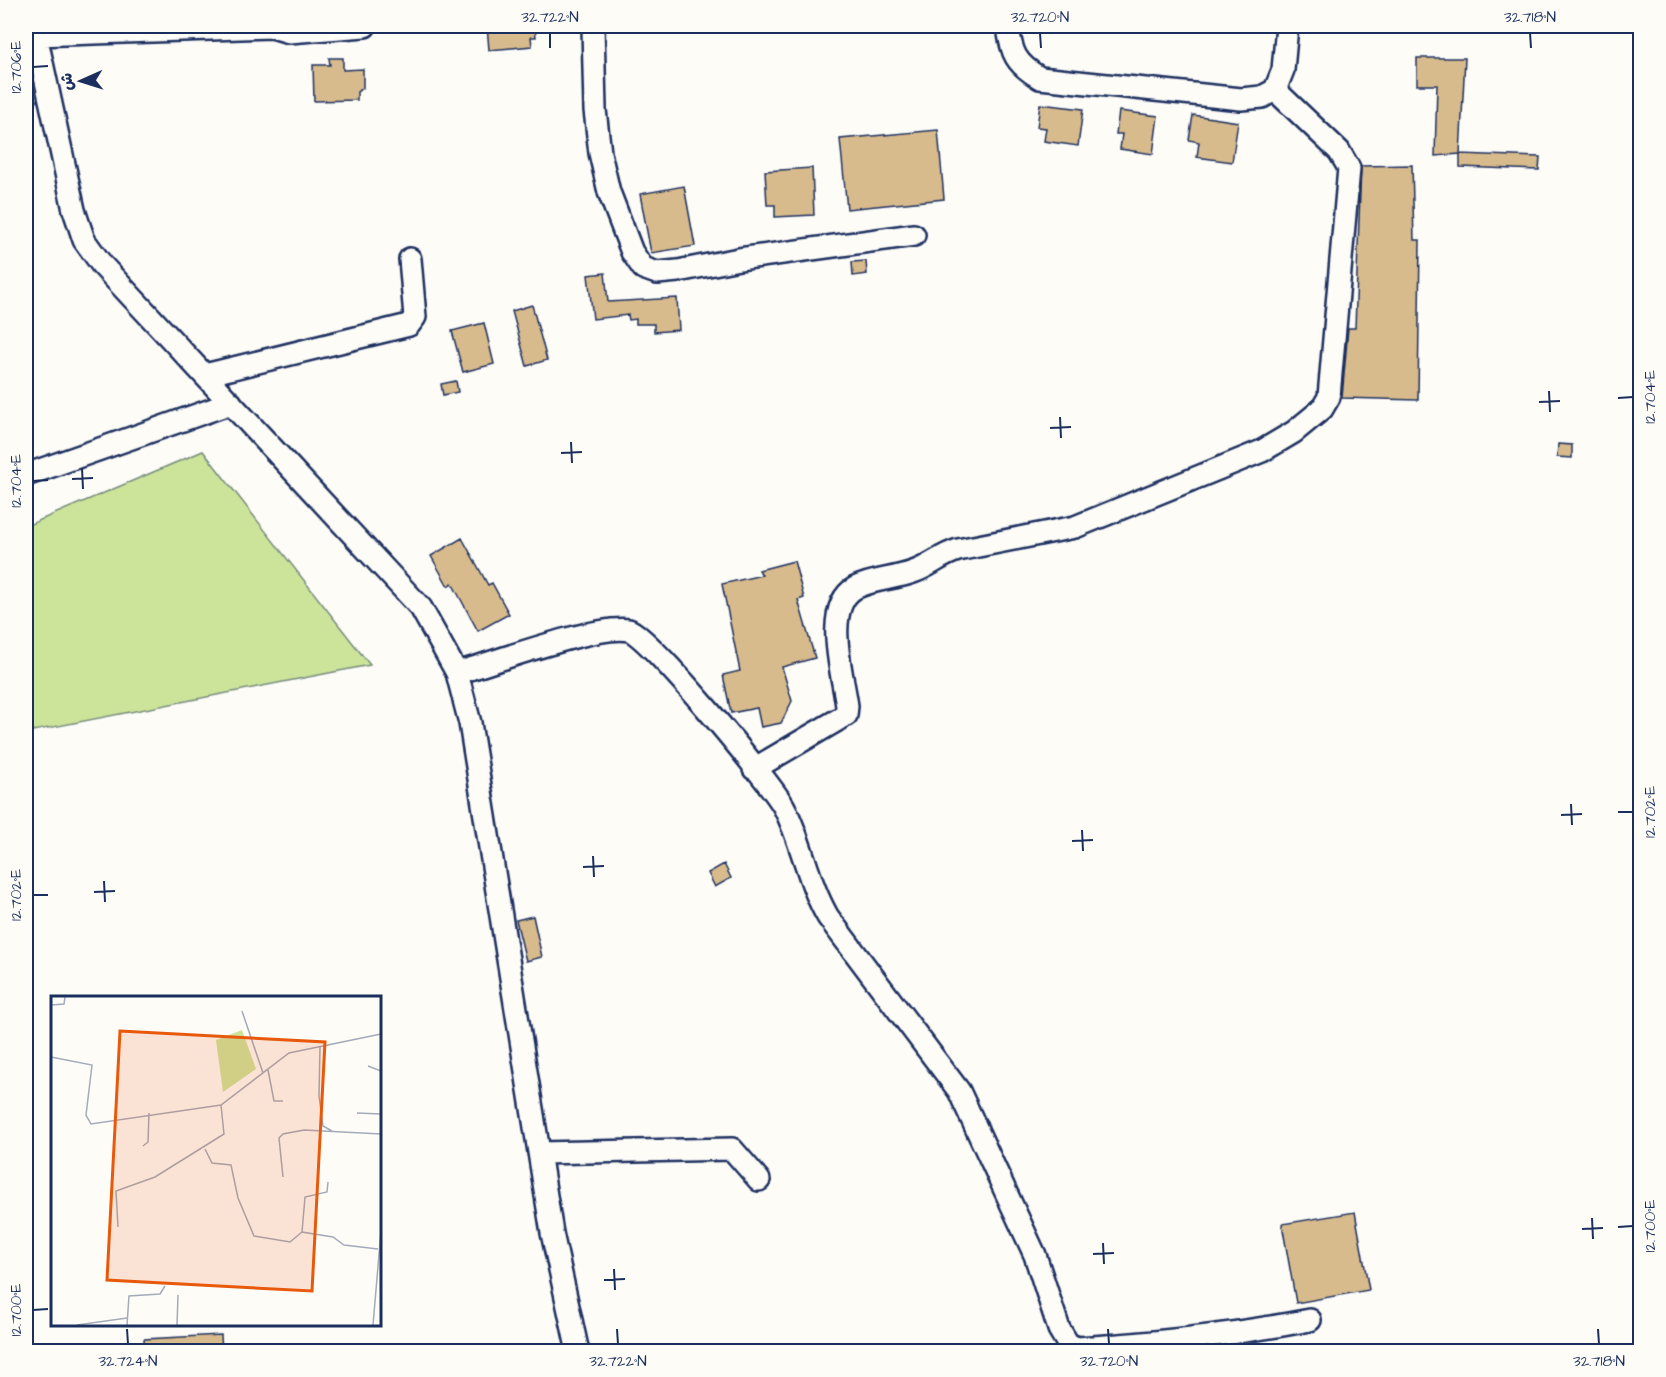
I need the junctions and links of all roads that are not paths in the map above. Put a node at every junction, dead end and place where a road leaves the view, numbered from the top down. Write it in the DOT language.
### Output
graph roads {
  1 [pos="365,26"];
  2 [pos="593,26"];
  3 [pos="1008,26"];
  4 [pos="1287,26"];
  5 [pos="35,30"];
  6 [pos="1275,90"];
  7 [pos="914,235"];
  8 [pos="410,259"];
  9 [pos="205,375"];
  10 [pos="231,403"];
  11 [pos="26,475"];
  12 [pos="457,674"];
  13 [pos="754,769"];
  14 [pos="539,1153"];
  15 [pos="759,1180"];
  16 [pos="1310,1320"];
  17 [pos="578,1352"];
  1 -- 5 [label="street"];
  2 -- 7 [label="street"];
  3 -- 6 [label="street"];
  4 -- 6 [label="street"];
  5 -- 9 [label="street"];
  6 -- 13 [label="street"];
  8 -- 9 [label="street"];
  9 -- 10 [label="street"];
  10 -- 11 [label="street"];
  10 -- 12 [label="street"];
  12 -- 13 [label="street"];
  12 -- 14 [label="street"];
  13 -- 16 [label="street"];
  14 -- 15 [label="street"];
  14 -- 17 [label="street"];
}
